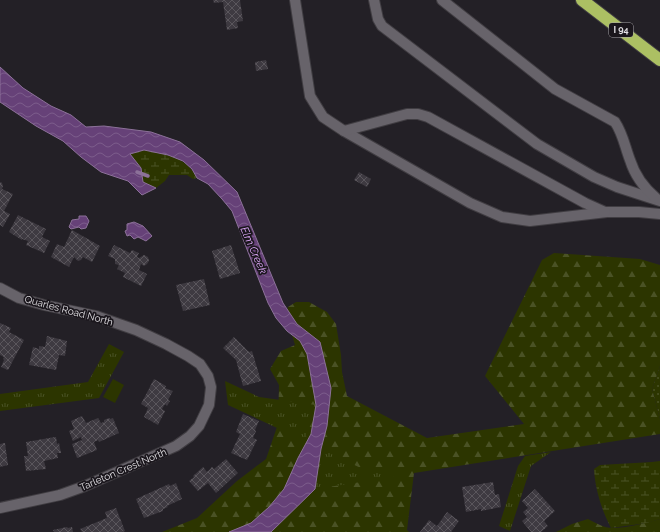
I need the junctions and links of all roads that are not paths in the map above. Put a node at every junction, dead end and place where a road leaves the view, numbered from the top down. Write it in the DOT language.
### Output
graph roads {
  1 [pos="295,0"];
  2 [pos="374,0"];
  3 [pos="442,0"];
  4 [pos="582,0"];
  5 [pos="660,60"];
  6 [pos="344,132"];
  7 [pos="659,201"];
  8 [pos="606,212"];
  9 [pos="660,214"];
  10 [pos="0,288"];
  11 [pos="211,387"];
  12 [pos="0,508"];
  1 -- 6 [label="street"];
  2 -- 7 [label="street"];
  3 -- 7 [label="street"];
  4 -- 5 [label="highway, I 94"];
  6 -- 8 [label="street"];
  6 -- 8 [label="street"];
  8 -- 9 [label="street"];
  10 -- 11 [label="street, Quarles Road North"];
  11 -- 12 [label="street, Tarleton Crest North"];
}
